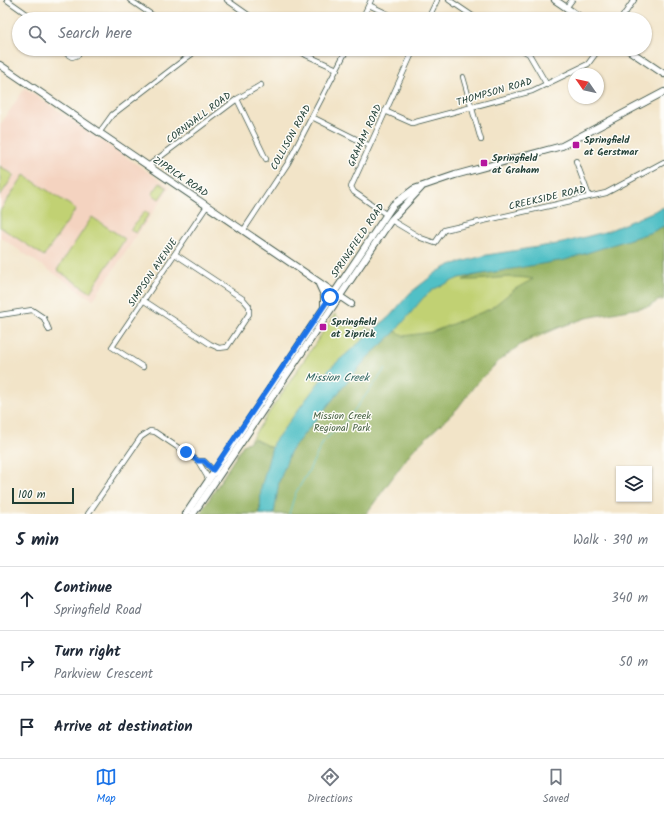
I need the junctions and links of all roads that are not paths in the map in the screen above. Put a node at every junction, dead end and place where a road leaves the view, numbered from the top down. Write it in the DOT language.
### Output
graph roads {
  1 [pos="7,0"];
  2 [pos="130,0"];
  3 [pos="227,0"];
  4 [pos="437,0"];
  5 [pos="448,0"];
  6 [pos="555,0"];
  7 [pos="572,0"];
  8 [pos="634,0"];
  9 [pos="370,2"];
  10 [pos="566,8"];
  11 [pos="24,12"];
  12 [pos="148,12"];
  13 [pos="244,12"];
  14 [pos="365,12"];
  15 [pos="386,12"];
  16 [pos="431,12"];
  17 [pos="466,12"];
  18 [pos="572,12"];
  19 [pos="626,12"];
  20 [pos="189,56"];
  21 [pos="308,56"];
  22 [pos="344,56"];
  23 [pos="411,56"];
  24 [pos="530,56"];
  25 [pos="594,56"];
  26 [pos="637,56"];
  27 [pos="0,66"];
  28 [pos="337,69"];
  29 [pos="664,74"];
  30 [pos="463,77"];
  31 [pos="261,85"];
  32 [pos="547,85"];
  33 [pos="664,92"];
  34 [pos="237,99"];
  35 [pos="471,108"];
  36 [pos="385,111"];
  37 [pos="312,117"];
  38 [pos="99,133"];
  39 [pos="481,140"];
  40 [pos="368,145"];
  41 [pos="266,159"];
  42 [pos="576,161"];
  43 [pos="664,162"];
  44 [pos="148,166"];
  45 [pos="589,196"];
  46 [pos="207,206"];
  47 [pos="389,217"];
  48 [pos="243,231"];
  49 [pos="435,243"];
  50 [pos="175,254"];
  51 [pos="318,282"];
  52 [pos="333,293"];
  53 [pos="339,296"];
  54 [pos="144,300"];
  55 [pos="351,304"];
  56 [pos="324,307"];
  57 [pos="0,315"];
  58 [pos="50,330"];
  59 [pos="143,367"];
  60 [pos="198,461"];
  61 [pos="213,470"];
  62 [pos="218,476"];
  63 [pos="208,478"];
  64 [pos="88,514"];
  65 [pos="186,514"];
  66 [pos="193,514"];
  1 -- 11 [label="street"];
  2 -- 12 [label="street"];
  3 -- 13 [label="street"];
  4 -- 16 [label="street"];
  5 -- 17 [label="street"];
  6 -- 10 [label="main road"];
  7 -- 10 [label="street"];
  8 -- 19 [label="street"];
  9 -- 14 [label="street"];
  9 -- 15 [label="street"];
  10 -- 18 [label="main road"];
  20 -- 38 [label="street"];
  21 -- 28 [label="street"];
  22 -- 28 [label="street, COLLISON ROAD"];
  23 -- 36 [label="street, GRAHAM ROAD"];
  24 -- 32 [label="street"];
  25 -- 32 [label="street, THOMPSON ROAD"];
  26 -- 29 [label="main road"];
  27 -- 38 [label="main road, ZIPRICK ROAD"];
  28 -- 37 [label="street, COLLISON ROAD"];
  30 -- 35 [label="street"];
  31 -- 34 [label="street, CORNWALL ROAD"];
  32 -- 35 [label="street, THOMPSON ROAD"];
  33 -- 47 [label="main road, SPRINGFIELD ROAD"];
  34 -- 41 [label="street"];
  34 -- 44 [label="street, CORNWALL ROAD"];
  35 -- 36 [label="street, THOMPSON ROAD"];
  35 -- 39 [label="street"];
  36 -- 40 [label="street, GRAHAM ROAD"];
  37 -- 40 [label="street"];
  37 -- 48 [label="street, COLLISON ROAD"];
  38 -- 44 [label="main road, ZIPRICK ROAD"];
  40 -- 47 [label="street, GRAHAM ROAD"];
  42 -- 45 [label="street"];
  43 -- 45 [label="street, CREEKSIDE ROAD"];
  44 -- 46 [label="main road, ZIPRICK ROAD"];
  45 -- 49 [label="street, CREEKSIDE ROAD"];
  46 -- 48 [label="main road, ZIPRICK ROAD"];
  46 -- 50 [label="street, SIMPSON AVENUE"];
  47 -- 49 [label="street, GRAHAM ROAD"];
  47 -- 52 [label="main road, SPRINGFIELD ROAD"];
  47 -- 53 [label="main road, SPRINGFIELD ROAD"];
  48 -- 51 [label="main road, ZIPRICK ROAD"];
  50 -- 54 [label="street, SIMPSON AVENUE"];
  50 -- 54 [label="street"];
  51 -- 52 [label="main road, ZIPRICK ROAD"];
  51 -- 56 [label="main road"];
  52 -- 53 [label="main road, ZIPRICK ROAD"];
  52 -- 56 [label="main road, SPRINGFIELD ROAD"];
  53 -- 55 [label="main road, ZIPRICK ROAD"];
  53 -- 62 [label="main road, SPRINGFIELD ROAD"];
  54 -- 59 [label="street, SIMPSON AVENUE"];
  56 -- 61 [label="main road, SPRINGFIELD ROAD"];
  57 -- 58 [label="street"];
  60 -- 61 [label="street"];
  60 -- 63 [label="street"];
  60 -- 64 [label="street"];
  61 -- 62 [label="street"];
  61 -- 63 [label="main road, SPRINGFIELD ROAD"];
  62 -- 66 [label="main road, SPRINGFIELD ROAD"];
  63 -- 65 [label="main road, SPRINGFIELD ROAD"];
}
